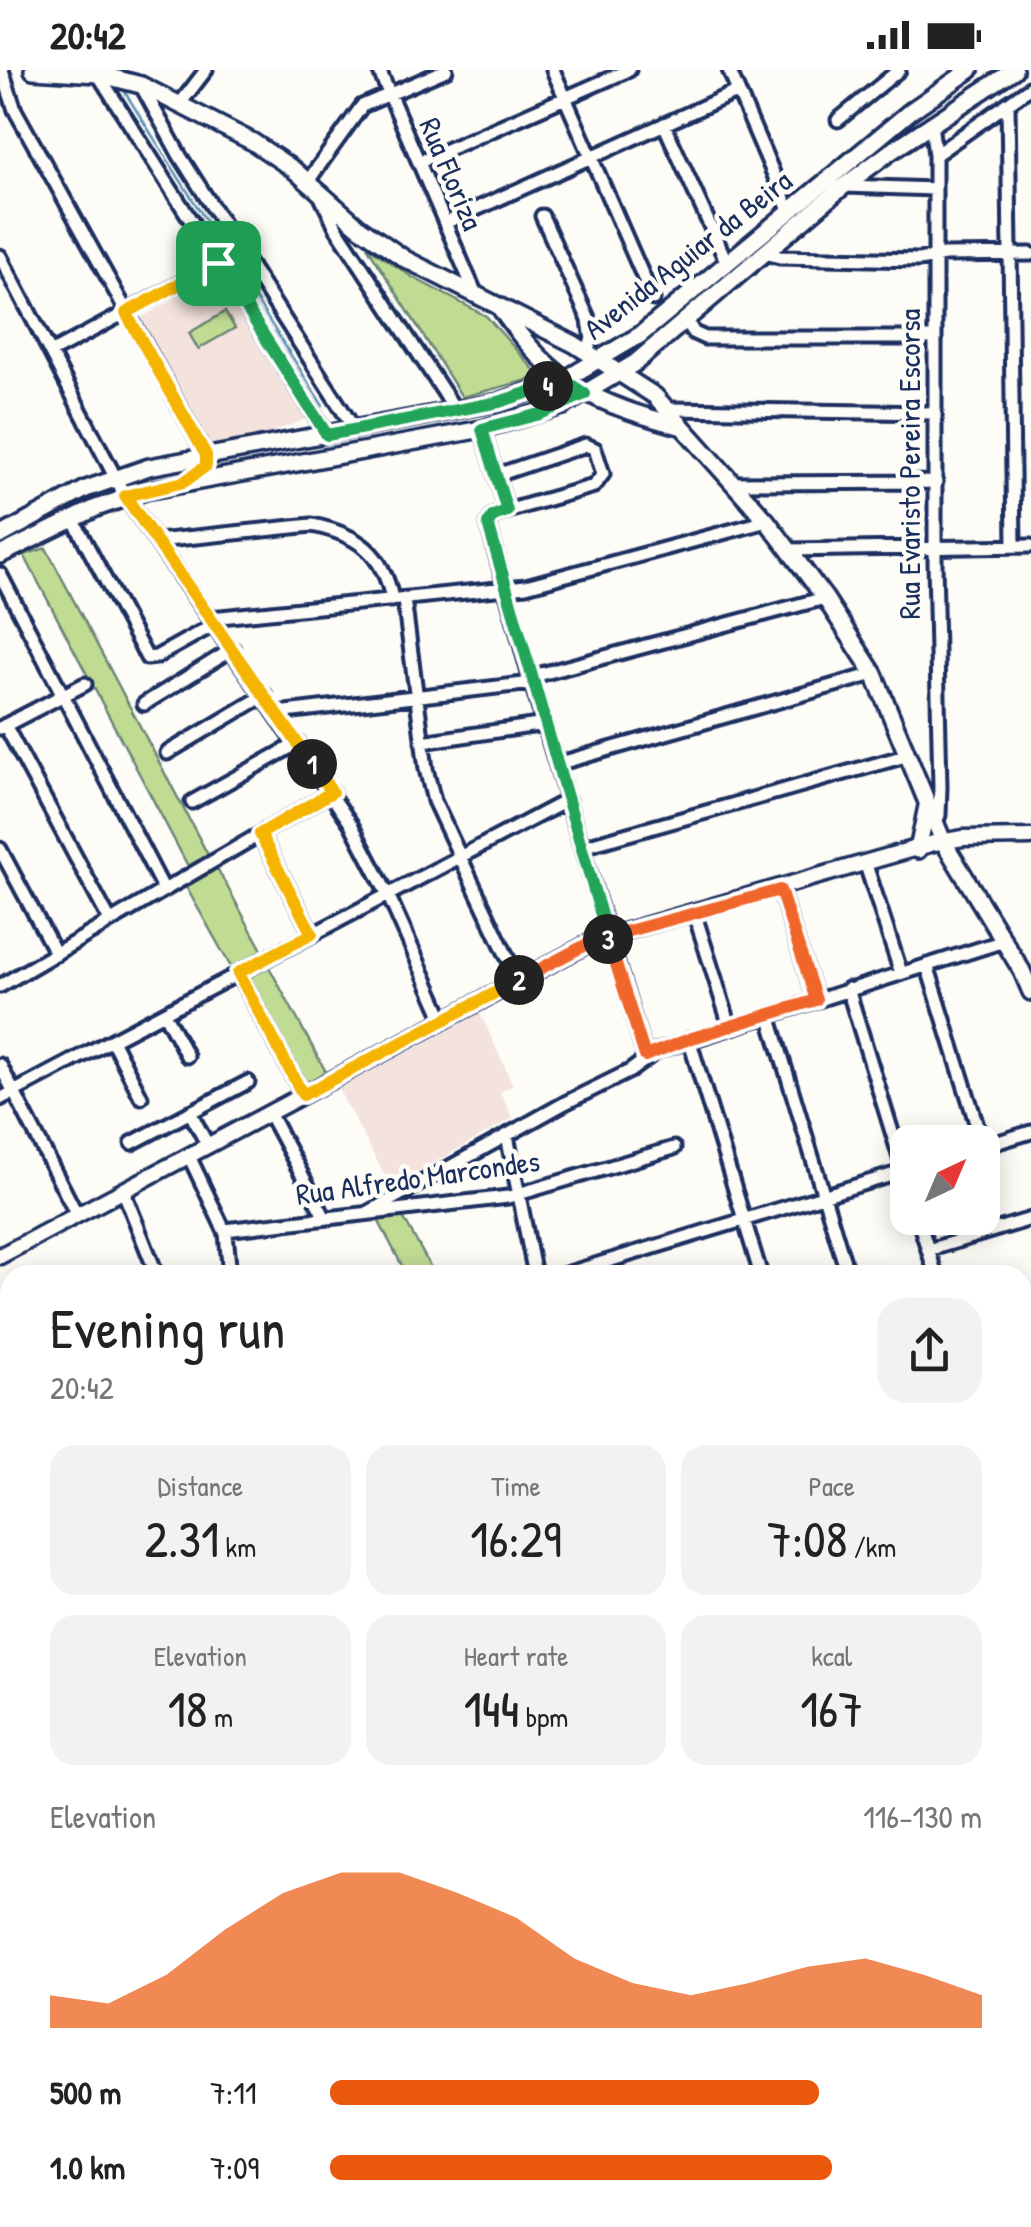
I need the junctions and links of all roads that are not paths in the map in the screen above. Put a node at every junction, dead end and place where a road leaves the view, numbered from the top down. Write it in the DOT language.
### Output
graph roads {
  1 [pos="33,70"];
  2 [pos="206,70"];
  3 [pos="379,70"];
  4 [pos="446,70"];
  5 [pos="553,70"];
  6 [pos="629,70"];
  7 [pos="729,70"];
  8 [pos="900,70"];
  9 [pos="970,70"];
  10 [pos="1014,70"];
  11 [pos="1,71"];
  12 [pos="120,79"];
  13 [pos="1031,87"];
  14 [pos="738,91"];
  15 [pos="389,94"];
  16 [pos="566,98"];
  17 [pos="1008,103"];
  18 [pos="179,105"];
  19 [pos="838,120"];
  20 [pos="932,123"];
  21 [pos="664,124"];
  22 [pos="934,155"];
  23 [pos="590,157"];
  24 [pos="419,162"];
  25 [pos="313,186"];
  26 [pos="845,186"];
  27 [pos="935,189"];
  28 [pos="790,210"];
  29 [pos="542,216"];
  30 [pos="445,223"];
  31 [pos="366,231"];
  32 [pos="351,251"];
  33 [pos="765,252"];
  34 [pos="1010,254"];
  35 [pos="1031,254"];
  36 [pos="0,256"];
  37 [pos="933,258"];
  38 [pos="218,263"];
  39 [pos="728,263"];
  40 [pos="477,297"];
  41 [pos="653,298"];
  42 [pos="498,306"];
  43 [pos="126,313"];
  44 [pos="686,320"];
  45 [pos="934,338"];
  46 [pos="580,348"];
  47 [pos="52,352"];
  48 [pos="602,360"];
  49 [pos="543,361"];
  50 [pos="629,377"];
  51 [pos="564,380"];
  52 [pos="585,394"];
  53 [pos="619,409"];
  54 [pos="668,409"];
  55 [pos="456,411"];
  56 [pos="936,414"];
  57 [pos="683,427"];
  58 [pos="482,429"];
  59 [pos="355,430"];
  60 [pos="327,435"];
  61 [pos="206,455"];
  62 [pos="496,474"];
  63 [pos="115,477"];
  64 [pos="184,482"];
  65 [pos="936,482"];
  66 [pos="734,483"];
  67 [pos="125,496"];
  68 [pos="507,511"];
  69 [pos="73,519"];
  70 [pos="767,521"];
  71 [pos="0,536"];
  72 [pos="157,540"];
  73 [pos="1014,546"];
  74 [pos="1031,546"];
  75 [pos="936,548"];
  76 [pos="788,550"];
  77 [pos="0,555"];
  78 [pos="0,574"];
  79 [pos="506,590"];
  80 [pos="825,598"];
  81 [pos="398,600"];
  82 [pos="213,621"];
  83 [pos="233,650"];
  84 [pos="874,674"];
  85 [pos="531,680"];
  86 [pos="84,684"];
  87 [pos="62,696"];
  88 [pos="265,696"];
  89 [pos="417,697"];
  90 [pos="144,704"];
  91 [pos="277,713"];
  92 [pos="544,724"];
  93 [pos="2,725"];
  94 [pos="422,742"];
  95 [pos="298,743"];
  96 [pos="166,753"];
  97 [pos="908,755"];
  98 [pos="557,764"];
  99 [pos="939,772"];
  100 [pos="918,779"];
  101 [pos="332,792"];
  102 [pos="568,800"];
  103 [pos="192,802"];
  104 [pos="928,802"];
  105 [pos="936,822"];
  106 [pos="260,834"];
  107 [pos="1031,837"];
  108 [pos="943,841"];
  109 [pos="582,847"];
  110 [pos="0,849"];
  111 [pos="918,850"];
  112 [pos="460,856"];
  113 [pos="866,865"];
  114 [pos="164,890"];
  115 [pos="780,890"];
  116 [pos="387,894"];
  117 [pos="694,912"];
  118 [pos="110,922"];
  119 [pos="312,934"];
  120 [pos="608,936"];
  121 [pos="1004,941"];
  122 [pos="56,954"];
  123 [pos="928,965"];
  124 [pos="238,973"];
  125 [pos="901,973"];
  126 [pos="518,980"];
  127 [pos="0,985"];
  128 [pos="848,989"];
  129 [pos="1031,992"];
  130 [pos="816,1000"];
  131 [pos="164,1012"];
  132 [pos="769,1014"];
  133 [pos="444,1020"];
  134 [pos="730,1026"];
  135 [pos="689,1039"];
  136 [pos="112,1040"];
  137 [pos="187,1056"];
  138 [pos="645,1056"];
  139 [pos="0,1065"];
  140 [pos="248,1082"];
  141 [pos="14,1091"];
  142 [pos="303,1095"];
  143 [pos="141,1097"];
  144 [pos="0,1099"];
  145 [pos="190,1112"];
  146 [pos="269,1113"];
  147 [pos="890,1125"];
  148 [pos="977,1125"];
  149 [pos="1031,1132"];
  150 [pos="508,1136"];
  151 [pos="1000,1140"];
  152 [pos="132,1143"];
  153 [pos="208,1146"];
  154 [pos="674,1148"];
  155 [pos="188,1156"];
  156 [pos="890,1179"];
  157 [pos="123,1190"];
  158 [pos="519,1194"];
  159 [pos="824,1196"];
  160 [pos="367,1213"];
  161 [pos="78,1214"];
  162 [pos="324,1218"];
  163 [pos="1031,1219"];
  164 [pos="744,1220"];
  165 [pos="224,1230"];
  166 [pos="923,1235"];
  167 [pos="928,1250"];
  168 [pos="1,1252"];
  169 [pos="149,1265"];
  170 [pos="230,1265"];
  171 [pos="532,1265"];
  172 [pos="595,1265"];
  173 [pos="758,1265"];
  174 [pos="845,1265"];
  175 [pos="933,1265"];
  1 -- 12 [label="main road"];
  2 -- 18 [label="street"];
  3 -- 15 [label="street, Rua Floriza"];
  4 -- 15 [label="street"];
  5 -- 16 [label="street"];
  6 -- 16 [label="street"];
  7 -- 14 [label="street"];
  8 -- 19 [label="street"];
  9 -- 28 [label="main road, Avenida Aguiar da Beira"];
  10 -- 20 [label="main road, Avenida Aguiar da Beira"];
  11 -- 43 [label="street"];
  12 -- 18 [label="main road"];
  12 -- 38 [label="street"];
  12 -- 59 [label="street"];
  13 -- 17 [label="street"];
  14 -- 21 [label="street"];
  14 -- 28 [label="street"];
  15 -- 24 [label="street, Rua Floriza"];
  15 -- 25 [label="street"];
  16 -- 23 [label="street"];
  16 -- 24 [label="street"];
  17 -- 22 [label="street"];
  17 -- 34 [label="street"];
  18 -- 25 [label="main road"];
  20 -- 22 [label="street, Rua Evaristo Pereira Escorsa"];
  20 -- 26 [label="main road, Avenida Aguiar da Beira"];
  21 -- 23 [label="street"];
  21 -- 39 [label="street"];
  22 -- 27 [label="street, Rua Evaristo Pereira Escorsa"];
  23 -- 30 [label="street"];
  23 -- 41 [label="street"];
  24 -- 30 [label="street, Rua Floriza"];
  25 -- 31 [label="main road"];
  25 -- 32 [label="street"];
  26 -- 27 [label="street"];
  26 -- 33 [label="main road, Avenida Aguiar da Beira"];
  27 -- 37 [label="street, Rua Evaristo Pereira Escorsa"];
  28 -- 39 [label="main road, Avenida Aguiar da Beira"];
  29 -- 46 [label="street"];
  30 -- 40 [label="street, Rua Floriza"];
  31 -- 32 [label="street"];
  31 -- 40 [label="main road"];
  32 -- 55 [label="street"];
  33 -- 37 [label="street"];
  33 -- 44 [label="main road, Avenida Aguiar da Beira"];
  34 -- 35 [label="street"];
  34 -- 37 [label="street"];
  34 -- 73 [label="street"];
  36 -- 47 [label="street"];
  37 -- 45 [label="street, Rua Evaristo Pereira Escorsa"];
  38 -- 43 [label="street"];
  38 -- 60 [label="street"];
  39 -- 48 [label="main road, Avenida Aguiar da Beira"];
  40 -- 42 [label="main road"];
  42 -- 46 [label="main road"];
  42 -- 49 [label="main road"];
  43 -- 47 [label="street"];
  43 -- 61 [label="street"];
  44 -- 45 [label="street"];
  44 -- 50 [label="main road, Avenida Aguiar da Beira"];
  45 -- 56 [label="street, Rua Evaristo Pereira Escorsa"];
  46 -- 48 [label="main road"];
  46 -- 49 [label="main road"];
  47 -- 63 [label="street"];
  48 -- 50 [label="main road"];
  48 -- 51 [label="main road, Avenida Aguiar da Beira"];
  49 -- 51 [label="main road"];
  50 -- 52 [label="main road, Avenida Aguiar da Beira"];
  50 -- 53 [label="main road"];
  50 -- 54 [label="main road"];
  51 -- 52 [label="main road"];
  51 -- 55 [label="main road, Avenida Aguiar da Beira"];
  52 -- 53 [label="main road"];
  52 -- 58 [label="main road, Avenida Aguiar da Beira"];
  53 -- 57 [label="main road"];
  54 -- 56 [label="street"];
  54 -- 57 [label="main road"];
  55 -- 59 [label="main road, Avenida Aguiar da Beira"];
  56 -- 65 [label="street, Rua Evaristo Pereira Escorsa"];
  57 -- 66 [label="main road"];
  58 -- 62 [label="street"];
  58 -- 64 [label="main road, Avenida Aguiar da Beira"];
  59 -- 60 [label="main road, Avenida Aguiar da Beira"];
  60 -- 61 [label="main road, Avenida Aguiar da Beira"];
  61 -- 63 [label="main road, Avenida Aguiar da Beira"];
  61 -- 64 [label="main road"];
  62 -- 68 [label="street"];
  62 -- 68 [label="street"];
  63 -- 67 [label="street"];
  63 -- 71 [label="main road, Avenida Aguiar da Beira"];
  64 -- 67 [label="main road, Avenida Aguiar da Beira"];
  65 -- 66 [label="street"];
  65 -- 75 [label="street, Rua Evaristo Pereira Escorsa"];
  66 -- 70 [label="main road"];
  67 -- 69 [label="main road, Avenida Aguiar da Beira"];
  67 -- 72 [label="street"];
  68 -- 79 [label="street"];
  69 -- 77 [label="main road, Avenida Aguiar da Beira"];
  69 -- 82 [label="street"];
  70 -- 76 [label="main road"];
  70 -- 79 [label="street"];
  72 -- 81 [label="street"];
  72 -- 82 [label="street"];
  73 -- 74 [label="street"];
  73 -- 75 [label="street"];
  75 -- 76 [label="street"];
  75 -- 99 [label="street, Rua Evaristo Pereira Escorsa"];
  76 -- 80 [label="main road"];
  78 -- 87 [label="street"];
  79 -- 81 [label="street"];
  79 -- 85 [label="street"];
  80 -- 84 [label="main road"];
  80 -- 85 [label="street"];
  81 -- 82 [label="street"];
  81 -- 89 [label="street"];
  82 -- 83 [label="street"];
  83 -- 88 [label="street"];
  83 -- 90 [label="street"];
  84 -- 97 [label="main road"];
  84 -- 98 [label="street"];
  85 -- 89 [label="street"];
  85 -- 92 [label="street"];
  86 -- 87 [label="street"];
  87 -- 93 [label="street"];
  87 -- 114 [label="street"];
  88 -- 91 [label="street"];
  88 -- 96 [label="street"];
  89 -- 91 [label="street"];
  89 -- 94 [label="street"];
  91 -- 95 [label="street"];
  92 -- 94 [label="street"];
  92 -- 98 [label="street"];
  93 -- 118 [label="street"];
  94 -- 112 [label="street"];
  95 -- 101 [label="street"];
  95 -- 103 [label="street"];
  97 -- 100 [label="main road"];
  97 -- 109 [label="street"];
  98 -- 102 [label="street"];
  99 -- 100 [label="street"];
  99 -- 105 [label="street, Rua Evaristo Pereira Escorsa"];
  100 -- 104 [label="main road"];
  101 -- 106 [label="street"];
  101 -- 116 [label="street"];
  102 -- 109 [label="street"];
  102 -- 112 [label="street"];
  104 -- 105 [label="main road"];
  104 -- 111 [label="main road"];
  105 -- 108 [label="main road"];
  106 -- 114 [label="street"];
  106 -- 119 [label="street"];
  107 -- 108 [label="street"];
  108 -- 111 [label="street"];
  108 -- 121 [label="main road"];
  109 -- 120 [label="street"];
  110 -- 122 [label="street"];
  111 -- 113 [label="street"];
  112 -- 116 [label="street"];
  112 -- 126 [label="street"];
  113 -- 115 [label="street"];
  113 -- 125 [label="street"];
  114 -- 118 [label="street"];
  115 -- 117 [label="street"];
  115 -- 130 [label="street"];
  116 -- 119 [label="street"];
  116 -- 133 [label="street"];
  117 -- 120 [label="street"];
  117 -- 134 [label="street"];
  118 -- 122 [label="street"];
  119 -- 124 [label="street"];
  120 -- 126 [label="street"];
  120 -- 138 [label="street"];
  121 -- 123 [label="street"];
  121 -- 129 [label="main road"];
  122 -- 127 [label="street"];
  123 -- 125 [label="street"];
  123 -- 148 [label="street"];
  124 -- 131 [label="street"];
  124 -- 142 [label="street"];
  125 -- 128 [label="street"];
  126 -- 133 [label="street"];
  128 -- 130 [label="street"];
  128 -- 147 [label="street"];
  130 -- 132 [label="street"];
  131 -- 136 [label="street"];
  131 -- 137 [label="street"];
  132 -- 134 [label="street"];
  132 -- 159 [label="street"];
  133 -- 142 [label="street"];
  134 -- 135 [label="street"];
  135 -- 138 [label="street"];
  135 -- 164 [label="street"];
  136 -- 141 [label="street"];
  136 -- 143 [label="street"];
  138 -- 150 [label="street"];
  139 -- 141 [label="street"];
  140 -- 145 [label="street"];
  141 -- 144 [label="street"];
  141 -- 161 [label="street"];
  142 -- 146 [label="street"];
  145 -- 152 [label="street"];
  145 -- 153 [label="street"];
  146 -- 153 [label="street"];
  146 -- 162 [label="street"];
  149 -- 151 [label="street"];
  150 -- 158 [label="street"];
  150 -- 160 [label="street"];
  153 -- 155 [label="street"];
  154 -- 158 [label="street, Rua Alfredo Marcondes"];
  155 -- 157 [label="street"];
  155 -- 165 [label="street"];
  156 -- 159 [label="street"];
  157 -- 161 [label="street"];
  157 -- 169 [label="street"];
  158 -- 160 [label="street, Rua Alfredo Marcondes"];
  158 -- 171 [label="street"];
  159 -- 164 [label="street"];
  159 -- 174 [label="street"];
  160 -- 162 [label="street, Rua Alfredo Marcondes"];
  161 -- 168 [label="street"];
  162 -- 165 [label="street, Rua Alfredo Marcondes"];
  163 -- 167 [label="street"];
  164 -- 172 [label="street"];
  164 -- 173 [label="street"];
  165 -- 170 [label="street"];
  166 -- 167 [label="street"];
  167 -- 175 [label="street"];
}
